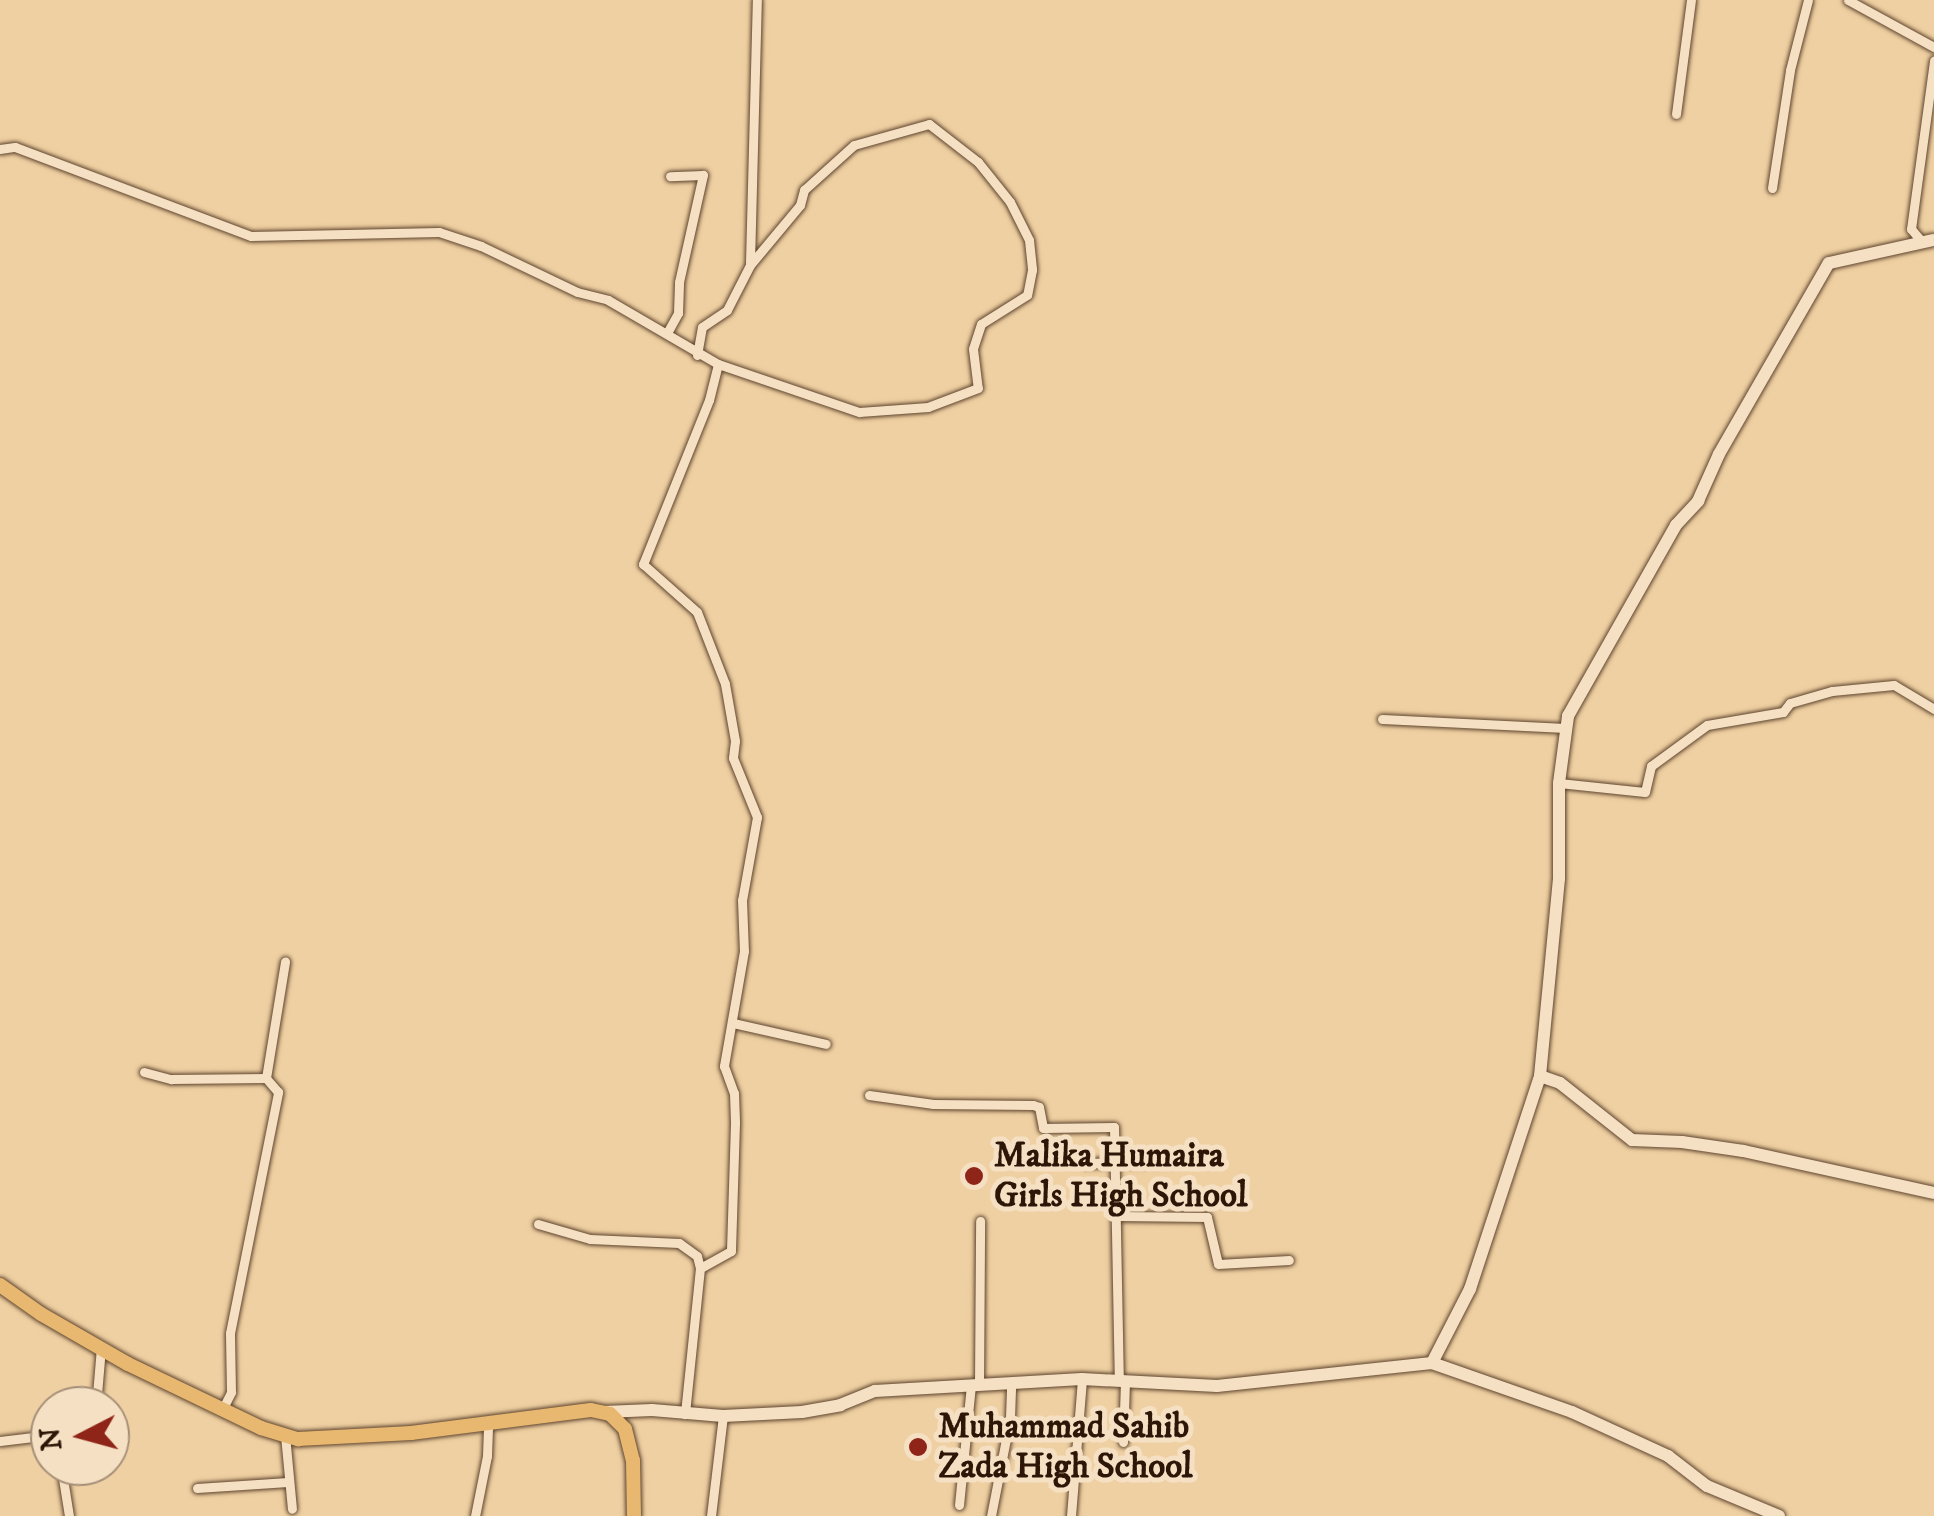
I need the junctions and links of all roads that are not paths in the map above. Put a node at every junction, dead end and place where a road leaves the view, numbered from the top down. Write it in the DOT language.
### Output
graph roads {
  1 [pos="757,0"];
  2 [pos="1691,0"];
  3 [pos="1808,0"];
  4 [pos="1848,0"];
  5 [pos="1872,0"];
  6 [pos="1870,14"];
  7 [pos="1934,47"];
  8 [pos="1934,62"];
  9 [pos="1676,114"];
  10 [pos="0,149"];
  11 [pos="670,176"];
  12 [pos="1772,188"];
  13 [pos="1928,241"];
  14 [pos="750,265"];
  15 [pos="667,333"];
  16 [pos="697,355"];
  17 [pos="718,364"];
  18 [pos="1934,709"];
  19 [pos="1382,719"];
  20 [pos="1566,728"];
  21 [pos="1559,783"];
  22 [pos="286,962"];
  23 [pos="733,1022"];
  24 [pos="826,1044"];
  25 [pos="144,1072"];
  26 [pos="1540,1076"];
  27 [pos="266,1078"];
  28 [pos="869,1095"];
  29 [pos="1117,1160"];
  30 [pos="1172,1160"];
  31 [pos="1085,1163"];
  32 [pos="1934,1194"];
  33 [pos="1118,1216"];
  34 [pos="980,1221"];
  35 [pos="538,1224"];
  36 [pos="1289,1260"];
  37 [pos="700,1268"];
  38 [pos="0,1285"];
  39 [pos="101,1348"];
  40 [pos="1432,1364"];
  41 [pos="1082,1379"];
  42 [pos="1122,1381"];
  43 [pos="1011,1382"];
  44 [pos="975,1384"];
  45 [pos="98,1386"];
  46 [pos="223,1408"];
  47 [pos="601,1412"];
  48 [pos="685,1414"];
  49 [pos="722,1416"];
  50 [pos="488,1421"];
  51 [pos="284,1435"];
  52 [pos="30,1437"];
  53 [pos="0,1442"];
  54 [pos="1122,1442"];
  55 [pos="288,1482"];
  56 [pos="65,1486"];
  57 [pos="197,1488"];
  58 [pos="959,1505"];
  59 [pos="292,1510"];
  60 [pos="70,1516"];
  61 [pos="476,1516"];
  62 [pos="634,1516"];
  63 [pos="711,1516"];
  64 [pos="991,1516"];
  65 [pos="1071,1516"];
  66 [pos="1778,1516"];
  1 -- 14 [label="street"];
  2 -- 9 [label="street"];
  3 -- 12 [label="street"];
  4 -- 6 [label="street"];
  5 -- 6 [label="street"];
  6 -- 7 [label="street"];
  8 -- 13 [label="street"];
  10 -- 15 [label="street"];
  11 -- 15 [label="street"];
  13 -- 20 [label="street"];
  14 -- 16 [label="street"];
  14 -- 17 [label="street"];
  15 -- 16 [label="street"];
  16 -- 17 [label="street"];
  17 -- 23 [label="street"];
  18 -- 21 [label="street"];
  19 -- 20 [label="street"];
  20 -- 21 [label="street"];
  21 -- 26 [label="street"];
  22 -- 27 [label="street"];
  23 -- 24 [label="street"];
  23 -- 37 [label="street"];
  25 -- 27 [label="street"];
  26 -- 32 [label="street"];
  26 -- 40 [label="street"];
  27 -- 46 [label="street"];
  28 -- 29 [label="street"];
  29 -- 30 [label="street"];
  29 -- 31 [label="street"];
  29 -- 33 [label="street"];
  33 -- 36 [label="street"];
  33 -- 42 [label="street"];
  34 -- 44 [label="street"];
  35 -- 37 [label="street"];
  37 -- 48 [label="street"];
  38 -- 39 [label="main road"];
  39 -- 45 [label="street"];
  39 -- 46 [label="main road"];
  40 -- 42 [label="street"];
  40 -- 66 [label="street"];
  41 -- 42 [label="street"];
  41 -- 43 [label="street"];
  41 -- 65 [label="street"];
  42 -- 54 [label="street"];
  43 -- 44 [label="street"];
  43 -- 64 [label="street"];
  44 -- 49 [label="street"];
  44 -- 58 [label="street"];
  46 -- 51 [label="main road"];
  47 -- 48 [label="street"];
  47 -- 50 [label="main road"];
  47 -- 62 [label="main road"];
  48 -- 49 [label="street"];
  49 -- 63 [label="street"];
  50 -- 51 [label="main road"];
  50 -- 61 [label="street"];
  51 -- 55 [label="street"];
  52 -- 53 [label="street"];
  55 -- 57 [label="street"];
  55 -- 59 [label="street"];
  56 -- 60 [label="street"];
}
